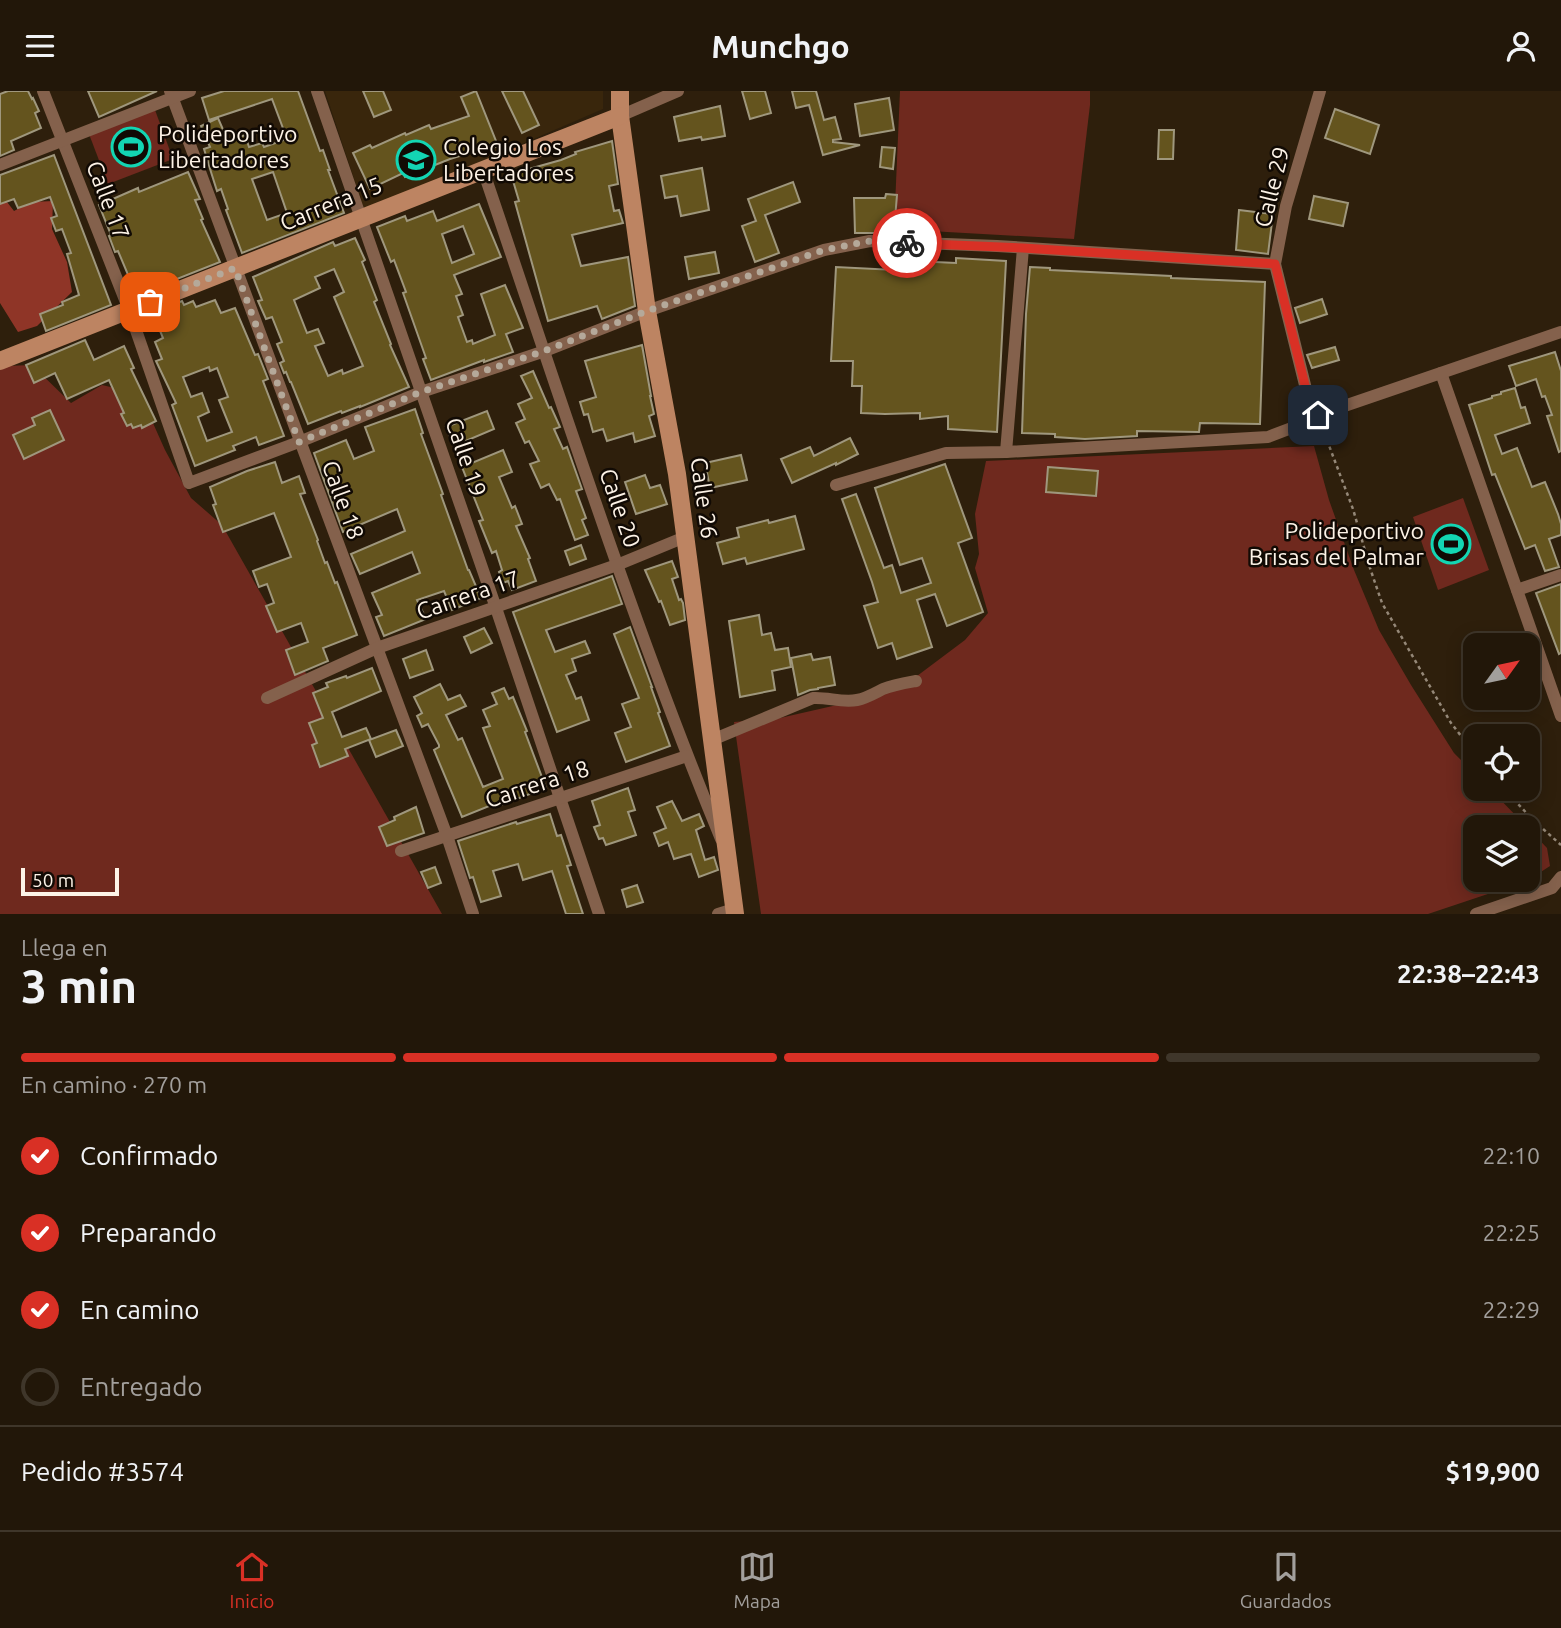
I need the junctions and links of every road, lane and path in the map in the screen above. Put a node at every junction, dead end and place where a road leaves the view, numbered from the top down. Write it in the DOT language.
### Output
graph roads {
  1 [pos="43,91"];
  2 [pos="190,91"];
  3 [pos="317,91"];
  4 [pos="620,91"];
  5 [pos="678,91"];
  6 [pos="1320,91"];
  7 [pos="171,94"];
  8 [pos="620,116"];
  9 [pos="63,141"];
  10 [pos="0,165"];
  11 [pos="483,170"];
  12 [pos="361,218"];
  13 [pos="1023,248"];
  14 [pos="1275,264"];
  15 [pos="235,268"];
  16 [pos="129,310"];
  17 [pos="647,311"];
  18 [pos="1560,336"];
  19 [pos="544,351"];
  20 [pos="0,361"];
  21 [pos="1441,373"];
  22 [pos="421,392"];
  23 [pos="1318,415"];
  24 [pos="299,442"];
  25 [pos="1006,452"];
  26 [pos="836,485"];
  27 [pos="685,537"];
  28 [pos="617,565"];
  29 [pos="1561,575"];
  30 [pos="1517,590"];
  31 [pos="496,608"];
  32 [pos="377,648"];
  33 [pos="916,681"];
  34 [pos="267,698"];
  35 [pos="1561,716"];
  36 [pos="1463,738"];
  37 [pos="712,740"];
  38 [pos="687,756"];
  39 [pos="560,798"];
  40 [pos="1515,801"];
  41 [pos="447,836"];
  42 [pos="1561,845"];
  43 [pos="401,851"];
  44 [pos="727,856"];
  45 [pos="1561,877"];
  46 [pos="729,913"];
  47 [pos="473,914"];
  48 [pos="598,914"];
  49 [pos="1476,914"];
  1 -- 9 [label="street, Calle 17"];
  2 -- 7 [label="street"];
  3 -- 12 [label="street, Calle 19"];
  4 -- 8 [label="street, Calle 26"];
  5 -- 8 [label="street, Carrera 15"];
  6 -- 14 [label="street, Calle 29"];
  7 -- 9 [label="street"];
  7 -- 15 [label="street, Calle 18"];
  8 -- 11 [label="street, Carrera 15"];
  8 -- 17 [label="street, Calle 26"];
  9 -- 10 [label="street"];
  9 -- 16 [label="street, Calle 17"];
  11 -- 12 [label="street, Carrera 15"];
  11 -- 19 [label="street, Calle 20"];
  12 -- 15 [label="street, Carrera 15"];
  12 -- 22 [label="street, Calle 19"];
  13 -- 14 [label="street"];
  13 -- 17 [label="street"];
  13 -- 25 [label="street"];
  14 -- 23 [label="street, Calle 29"];
  15 -- 16 [label="street, Carrera 15"];
  15 -- 24 [label="street, Calle 18"];
  16 -- 20 [label="street, Carrera 15"];
  16 -- 24 [label="street, Calle 17"];
  17 -- 19 [label="street"];
  17 -- 27 [label="street, Calle 26"];
  18 -- 21 [label="street"];
  19 -- 22 [label="street"];
  19 -- 28 [label="street, Calle 20"];
  21 -- 23 [label="street"];
  21 -- 30 [label="street"];
  22 -- 24 [label="street"];
  22 -- 31 [label="street, Calle 19"];
  23 -- 25 [label="street"];
  23 -- 36 [label="path"];
  24 -- 32 [label="street, Calle 18"];
  25 -- 26 [label="street"];
  27 -- 28 [label="street, Carrera 17"];
  27 -- 37 [label="street, Calle 26"];
  28 -- 31 [label="street, Carrera 17"];
  28 -- 38 [label="street, Calle 20"];
  29 -- 30 [label="street"];
  30 -- 35 [label="street"];
  31 -- 32 [label="street, Carrera 17"];
  31 -- 39 [label="street, Calle 19"];
  32 -- 34 [label="street, Carrera 17"];
  32 -- 41 [label="street, Calle 18"];
  33 -- 37 [label="street"];
  37 -- 44 [label="street, Calle 26"];
  38 -- 39 [label="street, Carrera 18"];
  38 -- 44 [label="street, Calle 20"];
  39 -- 41 [label="street, Carrera 18"];
  39 -- 48 [label="street, Calle 19"];
  40 -- 42 [label="path"];
  41 -- 43 [label="street, Carrera 18"];
  41 -- 47 [label="street, Calle 18"];
  44 -- 46 [label="street, Calle 26"];
  45 -- 49 [label="street"];
}
